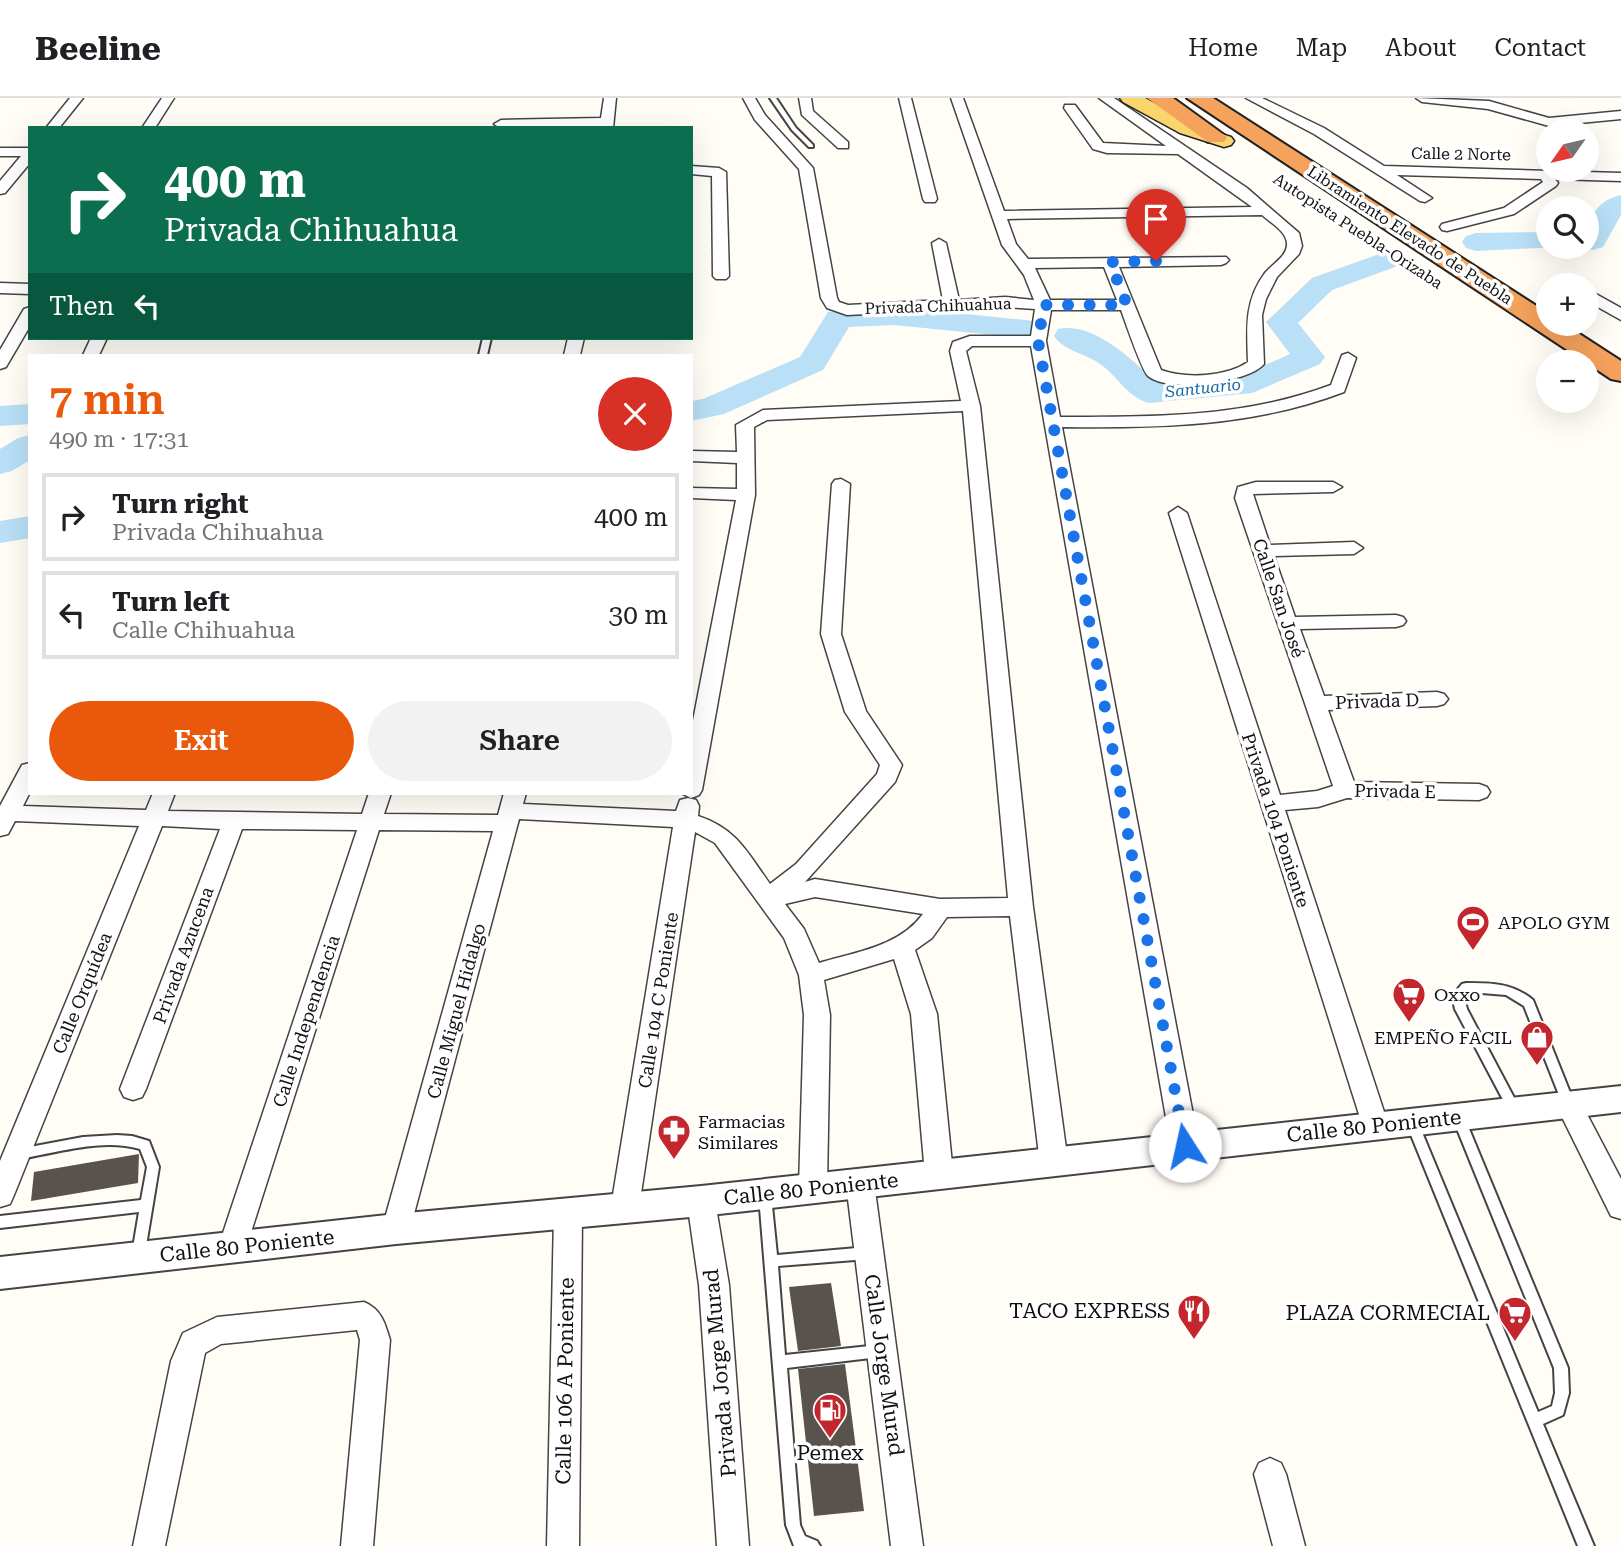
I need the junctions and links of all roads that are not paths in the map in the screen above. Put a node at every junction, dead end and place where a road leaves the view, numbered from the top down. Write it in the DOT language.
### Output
graph roads {
  1 [pos="77,98"];
  2 [pos="168,98"];
  3 [pos="610,98"];
  4 [pos="749,98"];
  5 [pos="773,98"];
  6 [pos="805,98"];
  7 [pos="905,98"];
  8 [pos="957,98"];
  9 [pos="1105,98"];
  10 [pos="1130,98"];
  11 [pos="1158,98"];
  12 [pos="1177,98"];
  13 [pos="1198,98"];
  14 [pos="1207,98"];
  15 [pos="1219,98"];
  16 [pos="1252,98"];
  17 [pos="1422,98"];
  18 [pos="1070,107"];
  19 [pos="1621,115"];
  20 [pos="501,124"];
  21 [pos="607,125"];
  22 [pos="54,126"];
  23 [pos="149,126"];
  24 [pos="1224,142"];
  25 [pos="844,145"];
  26 [pos="811,146"];
  27 [pos="1184,150"];
  28 [pos="0,152"];
  29 [pos="1303,152"];
  30 [pos="28,153"];
  31 [pos="28,155"];
  32 [pos="693,170"];
  33 [pos="1384,170"];
  34 [pos="1536,173"];
  35 [pos="1600,176"];
  36 [pos="1276,177"];
  37 [pos="1621,177"];
  38 [pos="1550,182"];
  39 [pos="0,190"];
  40 [pos="1425,198"];
  41 [pos="930,199"];
  42 [pos="1264,211"];
  43 [pos="997,215"];
  44 [pos="1447,227"];
  45 [pos="939,243"];
  46 [pos="1221,260"];
  47 [pos="1110,262"];
  48 [pos="1023,264"];
  49 [pos="721,276"];
  50 [pos="0,289"];
  51 [pos="28,289"];
  52 [pos="1599,301"];
  53 [pos="1536,303"];
  54 [pos="952,304"];
  55 [pos="1044,305"];
  56 [pos="1127,305"];
  57 [pos="28,315"];
  58 [pos="1621,315"];
  59 [pos="1578,336"];
  60 [pos="1038,341"];
  61 [pos="1565,350"];
  62 [pos="1348,358"];
  63 [pos="0,364"];
  64 [pos="1599,373"];
  65 [pos="1614,382"];
  66 [pos="971,406"];
  67 [pos="1054,422"];
  68 [pos="693,456"];
  69 [pos="747,458"];
  70 [pos="841,484"];
  71 [pos="1333,487"];
  72 [pos="693,493"];
  73 [pos="746,495"];
  74 [pos="1178,513"];
  75 [pos="1354,548"];
  76 [pos="1262,551"];
  77 [pos="1396,621"];
  78 [pos="1287,623"];
  79 [pos="1437,699"];
  80 [pos="1316,703"];
  81 [pos="28,773"];
  82 [pos="693,780"];
  83 [pos="1346,790"];
  84 [pos="1479,792"];
  85 [pos="163,795"];
  86 [pos="379,795"];
  87 [pos="690,795"];
  88 [pos="1270,804"];
  89 [pos="511,809"];
  90 [pos="153,817"];
  91 [pos="4,820"];
  92 [pos="371,820"];
  93 [pos="686,820"];
  94 [pos="234,821"];
  95 [pos="768,899"];
  96 [pos="1021,907"];
  97 [pos="940,908"];
  98 [pos="902,947"];
  99 [pos="811,975"];
  100 [pos="133,1089"];
  101 [pos="1621,1100"];
  102 [pos="1569,1105"];
  103 [pos="1516,1111"];
  104 [pos="1458,1117"];
  105 [pos="1412,1123"];
  106 [pos="1376,1127"];
  107 [pos="1185,1146"];
  108 [pos="16,1154"];
  109 [pos="1054,1163"];
  110 [pos="939,1174"];
  111 [pos="860,1183"];
  112 [pos="813,1187"];
  113 [pos="764,1194"];
  114 [pos="0,1195"];
  115 [pos="701,1201"];
  116 [pos="147,1205"];
  117 [pos="625,1207"];
  118 [pos="1621,1207"];
  119 [pos="568,1215"];
  120 [pos="0,1222"];
  121 [pos="396,1229"];
  122 [pos="232,1248"];
  123 [pos="869,1253"];
  124 [pos="138,1258"];
  125 [pos="770,1261"];
  126 [pos="0,1273"];
  127 [pos="882,1351"];
  128 [pos="779,1362"];
  129 [pos="1535,1421"];
  130 [pos="1270,1474"];
  131 [pos="149,1546"];
  132 [pos="357,1546"];
  133 [pos="563,1546"];
  134 [pos="733,1546"];
  135 [pos="812,1546"];
  136 [pos="889,1546"];
  137 [pos="907,1546"];
  138 [pos="1289,1546"];
  139 [pos="1586,1546"];
  1 -- 22 [label="street"];
  2 -- 23 [label="street"];
  3 -- 21 [label="street"];
  4 -- 54 [label="street, Privada Chihuahua"];
  5 -- 26 [label="lane"];
  6 -- 25 [label="street"];
  7 -- 41 [label="street"];
  8 -- 43 [label="street"];
  9 -- 27 [label="street"];
  10 -- 24 [label="main road"];
  11 -- 24 [label="highway, Autopista Puebla-Orizaba"];
  12 -- 61 [label="highway, Libramiento Elevado de Puebla"];
  13 -- 65 [label="highway, Libramiento Elevado de Puebla"];
  14 -- 29 [label="highway, Autopista Puebla-Orizaba"];
  15 -- 29 [label="highway"];
  16 -- 33 [label="street"];
  17 -- 19 [label="street"];
  18 -- 27 [label="street"];
  20 -- 21 [label="street"];
  24 -- 36 [label="highway, Autopista Puebla-Orizaba"];
  27 -- 42 [label="street"];
  28 -- 30 [label="street"];
  29 -- 53 [label="highway, Autopista Puebla-Orizaba"];
  31 -- 39 [label="street"];
  32 -- 49 [label="street"];
  33 -- 34 [label="street, Calle 2 Norte"];
  33 -- 40 [label="street"];
  35 -- 37 [label="street, Calle 2 Norte"];
  38 -- 44 [label="street"];
  42 -- 43 [label="street"];
  42 -- 56 [label="street"];
  43 -- 48 [label="street"];
  45 -- 54 [label="street"];
  46 -- 47 [label="street"];
  47 -- 48 [label="street"];
  47 -- 56 [label="street"];
  48 -- 55 [label="street"];
  50 -- 51 [label="street"];
  52 -- 58 [label="street"];
  54 -- 55 [label="street, Privada Chihuahua"];
  55 -- 56 [label="street, Privada Chihuahua"];
  55 -- 60 [label="street"];
  57 -- 63 [label="street"];
  59 -- 65 [label="highway"];
  60 -- 66 [label="street"];
  60 -- 67 [label="street"];
  62 -- 67 [label="street"];
  64 -- 65 [label="highway"];
  66 -- 69 [label="street, Calle 104 C Poniente"];
  66 -- 96 [label="street"];
  67 -- 107 [label="street"];
  68 -- 69 [label="street"];
  69 -- 73 [label="street, Calle 104 C Poniente"];
  70 -- 95 [label="street"];
  71 -- 76 [label="street, Calle San José"];
  72 -- 73 [label="street"];
  73 -- 82 [label="street, Calle 104 C Poniente"];
  74 -- 88 [label="street, Privada 104 Poniente"];
  75 -- 76 [label="street"];
  76 -- 78 [label="street, Calle San José"];
  77 -- 78 [label="street"];
  78 -- 80 [label="street, Calle San José"];
  79 -- 80 [label="street, Privada D"];
  80 -- 83 [label="street, Calle San José"];
  81 -- 91 [label="street"];
  83 -- 84 [label="street, Privada E"];
  83 -- 88 [label="street, Privada E"];
  85 -- 90 [label="street, Calle Orquídea"];
  86 -- 92 [label="street, Calle Independencia"];
  87 -- 93 [label="street, Calle 104 C Poniente"];
  88 -- 106 [label="street, Privada 104 Poniente"];
  89 -- 92 [label="street"];
  89 -- 93 [label="street"];
  89 -- 121 [label="street, Calle Miguel Hidalgo"];
  90 -- 91 [label="street"];
  90 -- 94 [label="street"];
  90 -- 108 [label="street, Calle Orquídea"];
  92 -- 94 [label="street"];
  92 -- 122 [label="street, Calle Independencia"];
  93 -- 95 [label="street"];
  93 -- 117 [label="street, Calle 104 C Poniente"];
  94 -- 100 [label="street, Privada Azucena"];
  95 -- 97 [label="street"];
  95 -- 99 [label="street"];
  96 -- 97 [label="street"];
  96 -- 109 [label="street"];
  97 -- 98 [label="street"];
  98 -- 99 [label="street"];
  98 -- 110 [label="street"];
  99 -- 112 [label="street"];
  101 -- 102 [label="street, Calle 80 Poniente"];
  102 -- 103 [label="street, Calle 80 Poniente"];
  102 -- 103 [label="lane"];
  102 -- 118 [label="street"];
  103 -- 104 [label="street, Calle 80 Poniente"];
  104 -- 105 [label="street, Calle 80 Poniente"];
  104 -- 129 [label="lane"];
  105 -- 106 [label="street, Calle 80 Poniente"];
  105 -- 129 [label="lane"];
  106 -- 107 [label="street, Calle 80 Poniente"];
  107 -- 109 [label="street, Calle 80 Poniente"];
  108 -- 114 [label="street, Calle Orquídea"];
  108 -- 116 [label="lane"];
  109 -- 110 [label="street, Calle 80 Poniente"];
  110 -- 111 [label="street, Calle 80 Poniente"];
  111 -- 112 [label="street, Calle 80 Poniente"];
  111 -- 123 [label="street, Calle Jorge Murad"];
  112 -- 113 [label="street, Calle 80 Poniente"];
  113 -- 115 [label="street, Calle 80 Poniente"];
  113 -- 125 [label="lane"];
  115 -- 117 [label="street, Calle 80 Poniente"];
  115 -- 134 [label="street, Privada Jorge Murad"];
  116 -- 120 [label="lane"];
  116 -- 124 [label="lane"];
  117 -- 119 [label="street, Calle 80 Poniente"];
  119 -- 121 [label="street, Calle 80 Poniente"];
  119 -- 133 [label="street, Calle 106 A Poniente"];
  121 -- 122 [label="street, Calle 80 Poniente"];
  122 -- 124 [label="street, Calle 80 Poniente"];
  123 -- 125 [label="lane"];
  123 -- 127 [label="street, Calle Jorge Murad"];
  124 -- 126 [label="street, Calle 80 Poniente"];
  125 -- 128 [label="lane"];
  127 -- 128 [label="lane"];
  127 -- 137 [label="street, Calle Jorge Murad"];
  128 -- 135 [label="lane"];
  129 -- 139 [label="lane"];
  130 -- 138 [label="street"];
  131 -- 132 [label="street"];
  136 -- 137 [label="lane"];
}
